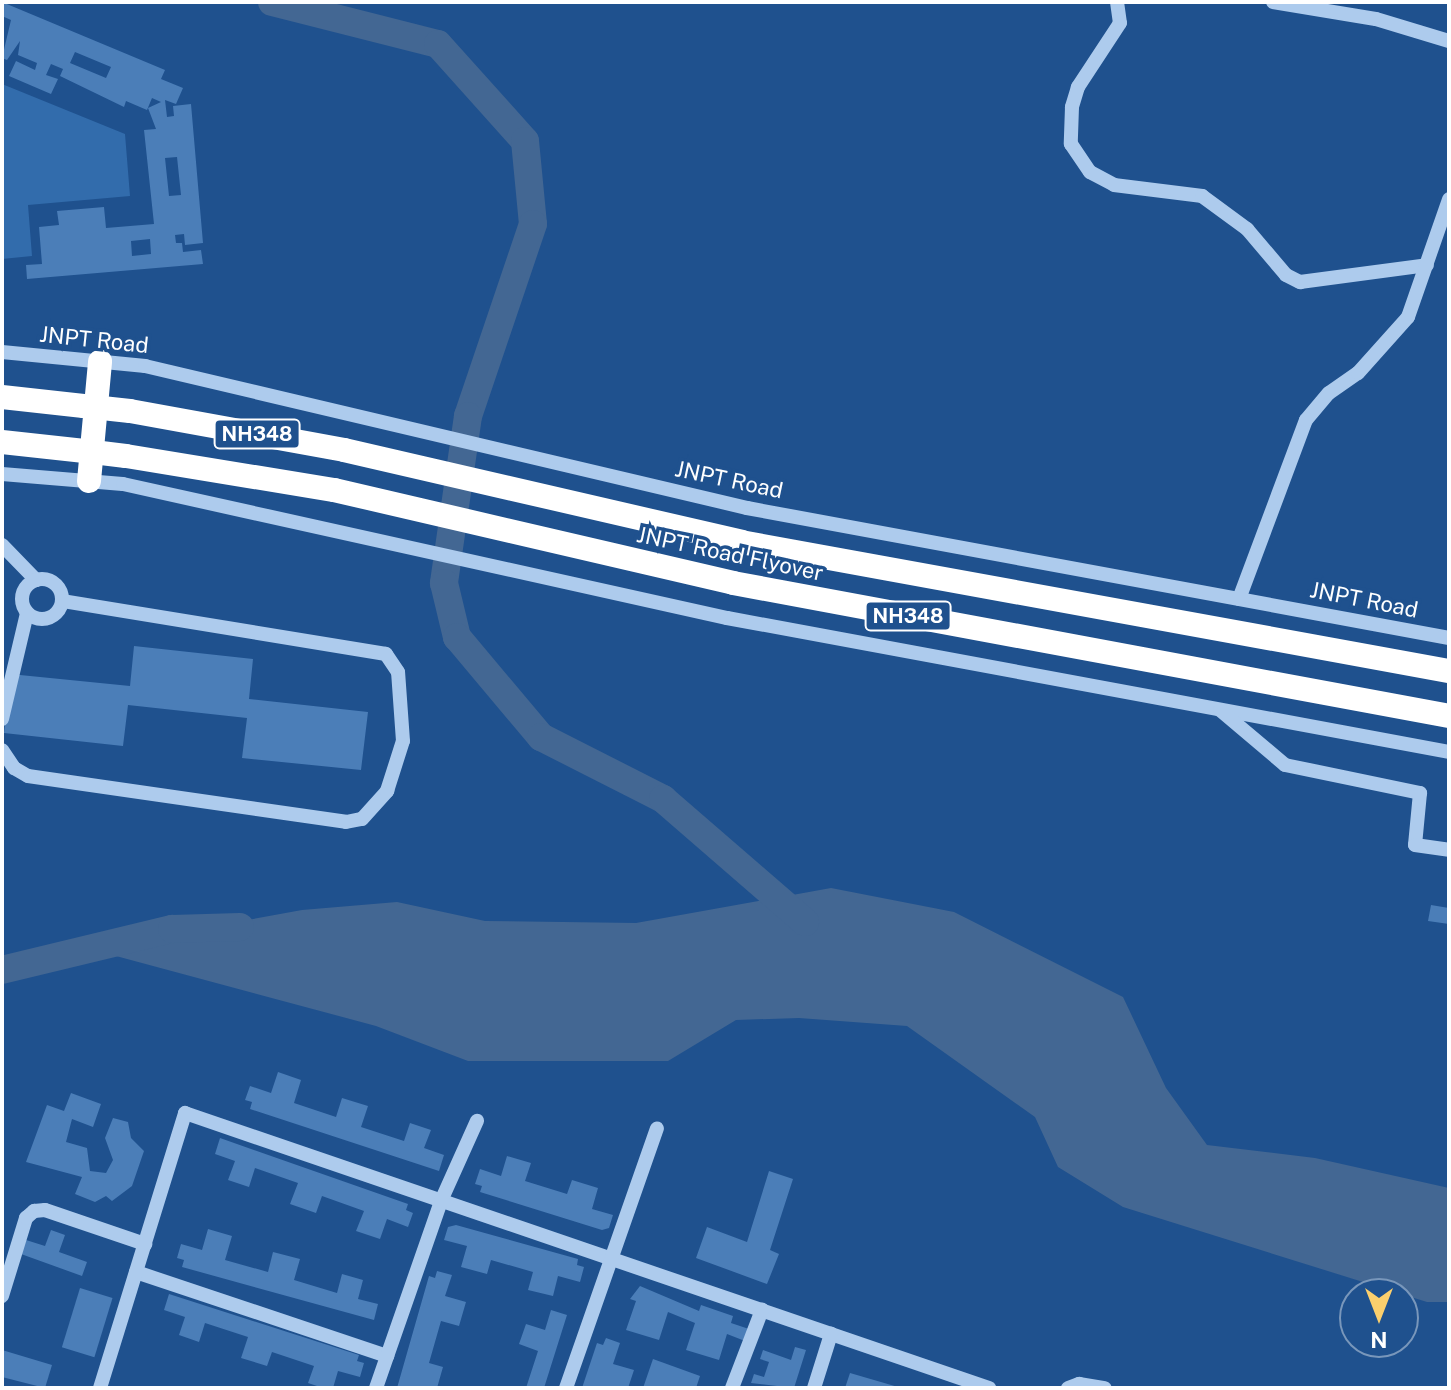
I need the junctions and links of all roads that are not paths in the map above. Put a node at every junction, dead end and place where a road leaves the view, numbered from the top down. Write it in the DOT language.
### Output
graph roads {
  1 [pos="1273,2"];
  2 [pos="1120,3"];
  3 [pos="1449,41"];
  4 [pos="1449,199"];
  5 [pos="1427,265"];
  6 [pos="2,352"];
  7 [pos="100,362"];
  8 [pos="2,397"];
  9 [pos="2,442"];
  10 [pos="2,474"];
  11 [pos="89,481"];
  12 [pos="2,545"];
  13 [pos="36,580"];
  14 [pos="1239,599"];
  15 [pos="63,601"];
  16 [pos="27,613"];
  17 [pos="1449,638"];
  18 [pos="1449,671"];
  19 [pos="1219,710"];
  20 [pos="1449,716"];
  21 [pos="2,719"];
  22 [pos="2,750"];
  23 [pos="1449,752"];
  24 [pos="1449,850"];
  25 [pos="477,1121"];
  26 [pos="657,1128"];
  27 [pos="441,1201"];
  28 [pos="145,1244"];
  29 [pos="613,1260"];
  30 [pos="136,1272"];
  31 [pos="2,1296"];
  32 [pos="762,1310"];
  33 [pos="831,1334"];
  34 [pos="387,1356"];
  35 [pos="100,1388"];
  36 [pos="376,1388"];
  37 [pos="566,1388"];
  38 [pos="732,1388"];
  39 [pos="814,1388"];
  40 [pos="989,1388"];
  41 [pos="1068,1388"];
  42 [pos="1105,1388"];
  1 -- 3 [label="street"];
  2 -- 5 [label="street"];
  4 -- 5 [label="street"];
  5 -- 14 [label="street"];
  6 -- 7 [label="street, JNPT Road"];
  7 -- 11 [label="highway"];
  7 -- 14 [label="street, JNPT Road"];
  8 -- 18 [label="highway, JNPT Road Flyover / NH348, bridge"];
  9 -- 20 [label="highway, JNPT Road Flyover / NH348, bridge"];
  10 -- 11 [label="street"];
  11 -- 19 [label="street"];
  12 -- 13 [label="street"];
  13 -- 15 [label="street"];
  13 -- 16 [label="street"];
  14 -- 17 [label="street, JNPT Road"];
  15 -- 16 [label="street"];
  15 -- 22 [label="street"];
  16 -- 21 [label="street"];
  19 -- 23 [label="street"];
  19 -- 24 [label="street"];
  25 -- 27 [label="street"];
  26 -- 29 [label="street"];
  27 -- 28 [label="street"];
  27 -- 29 [label="street"];
  27 -- 34 [label="street"];
  28 -- 30 [label="street"];
  28 -- 31 [label="street"];
  29 -- 32 [label="street"];
  29 -- 37 [label="street"];
  30 -- 34 [label="street"];
  30 -- 35 [label="street"];
  32 -- 33 [label="street"];
  32 -- 38 [label="street"];
  33 -- 39 [label="street"];
  33 -- 40 [label="street"];
  34 -- 36 [label="street"];
  41 -- 42 [label="street"];
}
